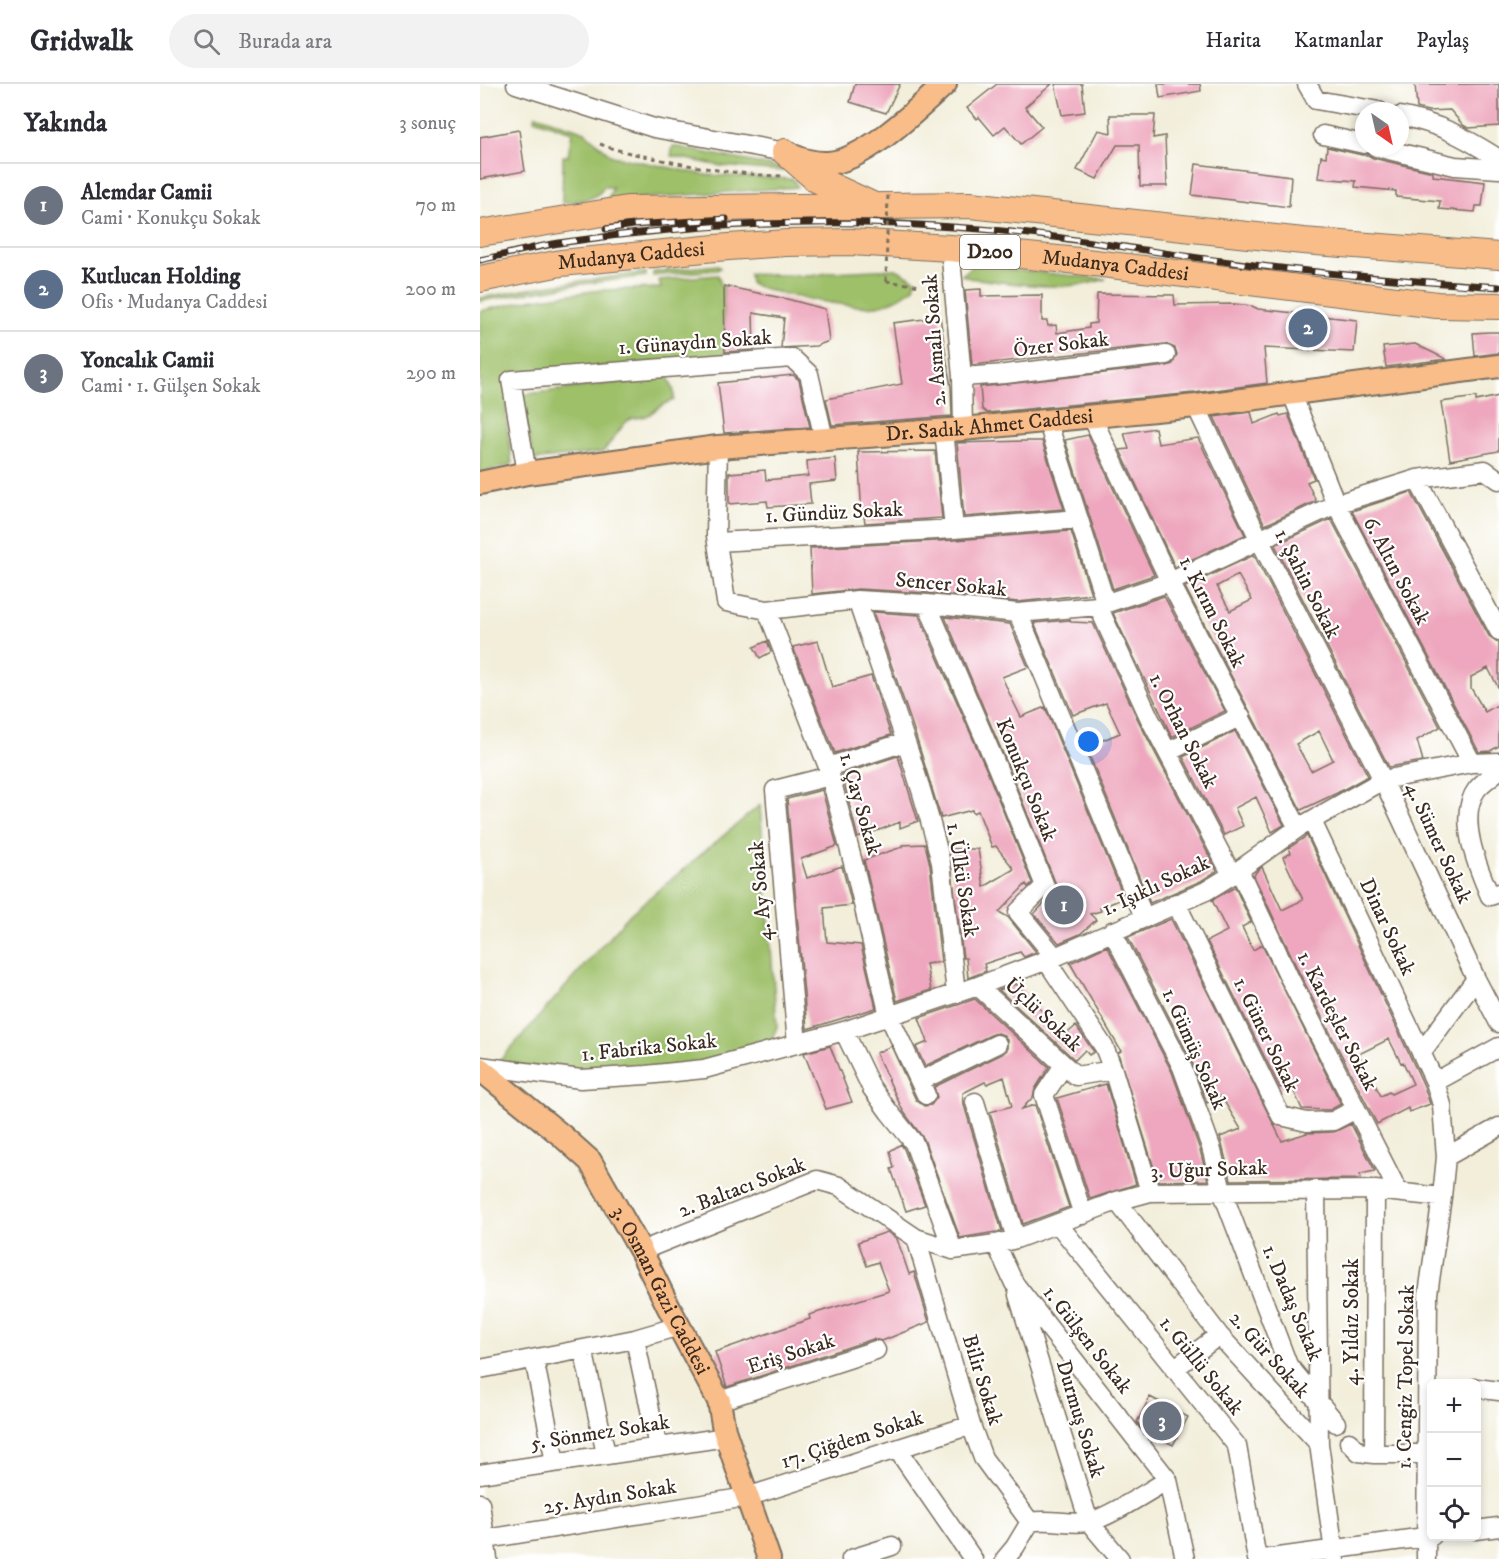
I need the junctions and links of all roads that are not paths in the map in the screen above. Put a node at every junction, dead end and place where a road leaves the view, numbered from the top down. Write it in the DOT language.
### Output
graph roads {
  1 [pos="516,84"];
  2 [pos="945,84"];
  3 [pos="1307,84"];
  4 [pos="1355,107"];
  5 [pos="1409,118"];
  6 [pos="1323,135"];
  7 [pos="1355,142"];
  8 [pos="785,152"];
  9 [pos="1409,155"];
  10 [pos="1499,159"];
  11 [pos="1499,169"];
  12 [pos="882,199"];
  13 [pos="480,233"];
  14 [pos="950,248"];
  15 [pos="1499,256"];
  16 [pos="480,279"];
  17 [pos="1499,306"];
  18 [pos="1166,355"];
  19 [pos="1499,366"];
  20 [pos="962,377"];
  21 [pos="1292,394"];
  22 [pos="1196,406"];
  23 [pos="1091,415"];
  24 [pos="1047,420"];
  25 [pos="954,429"];
  26 [pos="824,439"];
  27 [pos="718,447"];
  28 [pos="527,473"];
  29 [pos="1492,475"];
  30 [pos="1417,479"];
  31 [pos="480,483"];
  32 [pos="1336,504"];
  33 [pos="1079,519"];
  34 [pos="954,529"];
  35 [pos="1260,541"];
  36 [pos="717,542"];
  37 [pos="1170,582"];
  38 [pos="857,600"];
  39 [pos="927,604"];
  40 [pos="1102,605"];
  41 [pos="767,610"];
  42 [pos="1018,613"];
  43 [pos="1499,631"];
  44 [pos="1241,716"];
  45 [pos="905,742"];
  46 [pos="1168,752"];
  47 [pos="1499,762"];
  48 [pos="1472,763"];
  49 [pos="1499,770"];
  50 [pos="829,772"];
  51 [pos="1383,780"];
  52 [pos="1305,825"];
  53 [pos="1236,872"];
  54 [pos="1495,895"];
  55 [pos="1176,903"];
  56 [pos="1144,917"];
  57 [pos="1112,931"];
  58 [pos="1051,958"];
  59 [pos="1476,979"];
  60 [pos="978,986"];
  61 [pos="956,993"];
  62 [pos="1494,1002"];
  63 [pos="889,1016"];
  64 [pos="1499,1023"];
  65 [pos="844,1031"];
  66 [pos="797,1044"];
  67 [pos="997,1044"];
  68 [pos="1499,1047"];
  69 [pos="1421,1053"];
  70 [pos="1064,1065"];
  71 [pos="480,1068"];
  72 [pos="1113,1070"];
  73 [pos="1435,1082"];
  74 [pos="975,1102"];
  75 [pos="1356,1109"];
  76 [pos="1499,1127"];
  77 [pos="1446,1157"];
  78 [pos="1316,1190"];
  79 [pos="1375,1190"];
  80 [pos="1222,1191"];
  81 [pos="1398,1191"];
  82 [pos="1150,1192"];
  83 [pos="1442,1197"];
  84 [pos="1117,1201"];
  85 [pos="1083,1215"];
  86 [pos="1058,1224"];
  87 [pos="916,1238"];
  88 [pos="1016,1239"];
  89 [pos="996,1244"];
  90 [pos="952,1250"];
  91 [pos="641,1251"];
  92 [pos="1014,1283"];
  93 [pos="679,1326"];
  94 [pos="1219,1335"];
  95 [pos="635,1339"];
  96 [pos="583,1349"];
  97 [pos="876,1350"];
  98 [pos="534,1359"];
  99 [pos="480,1369"];
  100 [pos="1174,1369"];
  101 [pos="1436,1379"];
  102 [pos="1481,1389"];
  103 [pos="1499,1391"];
  104 [pos="719,1401"];
  105 [pos="1318,1402"];
  106 [pos="1335,1423"];
  107 [pos="971,1425"];
  108 [pos="1429,1433"];
  109 [pos="726,1437"];
  110 [pos="1349,1442"];
  111 [pos="1319,1444"];
  112 [pos="658,1447"];
  113 [pos="897,1449"];
  114 [pos="606,1454"];
  115 [pos="1374,1454"];
  116 [pos="1426,1454"];
  117 [pos="555,1462"];
  118 [pos="480,1474"];
  119 [pos="1168,1480"];
  120 [pos="1427,1496"];
  121 [pos="747,1497"];
  122 [pos="480,1503"];
  123 [pos="1030,1522"];
  124 [pos="1089,1522"];
  125 [pos="1499,1527"];
  126 [pos="1481,1529"];
  127 [pos="1427,1537"];
  128 [pos="483,1540"];
  129 [pos="1427,1541"];
  130 [pos="892,1546"];
  131 [pos="1334,1554"];
  132 [pos="1015,1555"];
  133 [pos="488,1559"];
  134 [pos="769,1559"];
  135 [pos="851,1559"];
  136 [pos="973,1559"];
  137 [pos="1120,1559"];
  138 [pos="1185,1559"];
  139 [pos="1257,1559"];
  140 [pos="1263,1559"];
  141 [pos="1425,1559"];
  1 -- 8 [label="street"];
  2 -- 8 [label="main road"];
  3 -- 4 [label="street"];
  5 -- 10 [label="street"];
  6 -- 7 [label="street"];
  8 -- 12 [label="highway"];
  9 -- 11 [label="street"];
  12 -- 13 [label="highway, Mudanya Caddesi / D200"];
  12 -- 15 [label="highway, Mudanya Caddesi / D200"];
  14 -- 16 [label="highway, Mudanya Caddesi / D200"];
  14 -- 17 [label="highway, Mudanya Caddesi / D200"];
  14 -- 20 [label="street, 2. Asmalı Sokak"];
  18 -- 20 [label="street, Özer Sokak"];
  19 -- 21 [label="main road, Dr. Sadık Ahmet Caddesi"];
  20 -- 25 [label="street, 2. Asmalı Sokak"];
  21 -- 22 [label="main road, Dr. Sadık Ahmet Caddesi"];
  21 -- 32 [label="street, 6. Altın Sokak"];
  22 -- 23 [label="main road, Dr. Sadık Ahmet Caddesi"];
  22 -- 35 [label="street, 1. Şahin Sokak"];
  23 -- 24 [label="main road, Dr. Sadık Ahmet Caddesi"];
  23 -- 37 [label="street, 1. Kırım Sokak"];
  24 -- 25 [label="main road, Dr. Sadık Ahmet Caddesi"];
  24 -- 33 [label="street, 1. Orhan Sokak"];
  25 -- 26 [label="main road, Dr. Sadık Ahmet Caddesi"];
  25 -- 34 [label="street"];
  26 -- 27 [label="main road, Dr. Sadık Ahmet Caddesi"];
  26 -- 28 [label="street, 1. Günaydın Sokak"];
  27 -- 28 [label="main road, Dr. Sadık Ahmet Caddesi"];
  27 -- 36 [label="street"];
  28 -- 31 [label="main road, Dr. Sadık Ahmet Caddesi"];
  29 -- 30 [label="street, Sencer Sokak"];
  30 -- 32 [label="street, Sencer Sokak"];
  30 -- 43 [label="street"];
  32 -- 35 [label="street, Sencer Sokak"];
  32 -- 48 [label="street, 6. Altın Sokak"];
  33 -- 34 [label="street, 1. Gündüz Sokak"];
  33 -- 40 [label="street, 1. Orhan Sokak"];
  34 -- 36 [label="street, 1. Gündüz Sokak"];
  35 -- 37 [label="street, Sencer Sokak"];
  35 -- 51 [label="street, 1. Şahin Sokak"];
  36 -- 41 [label="street, Sencer Sokak"];
  37 -- 40 [label="street, Sencer Sokak"];
  37 -- 44 [label="street, 1. Kırım Sokak"];
  38 -- 39 [label="street, Sencer Sokak"];
  38 -- 41 [label="street, Sencer Sokak"];
  38 -- 45 [label="street, 1. Ülkü Sokak"];
  39 -- 42 [label="street, Sencer Sokak"];
  39 -- 58 [label="street, Konukçu Sokak"];
  40 -- 42 [label="street, Sencer Sokak"];
  40 -- 46 [label="street, 1. Orhan Sokak"];
  41 -- 50 [label="street, 1. Çay Sokak"];
  42 -- 56 [label="street"];
  44 -- 46 [label="street"];
  44 -- 52 [label="street, 1. Kırım Sokak"];
  45 -- 50 [label="street"];
  45 -- 61 [label="street, 1. Ülkü Sokak"];
  46 -- 53 [label="street, 1. Orhan Sokak"];
  47 -- 48 [label="street, 1. Işıklı Sokak"];
  48 -- 51 [label="street, 1. Işıklı Sokak"];
  49 -- 54 [label="street"];
  50 -- 63 [label="street, 1. Çay Sokak"];
  50 -- 66 [label="street, 4. Ay Sokak"];
  51 -- 52 [label="street, 1. Işıklı Sokak"];
  51 -- 59 [label="street, 4. Sümer Sokak"];
  52 -- 53 [label="street, 1. Işıklı Sokak"];
  52 -- 69 [label="street, Dinar Sokak"];
  53 -- 55 [label="street, 1. Işıklı Sokak"];
  53 -- 75 [label="street, 1. Kardeşler Sokak"];
  55 -- 56 [label="street, 1. Işıklı Sokak"];
  55 -- 75 [label="street, 1. Güner Sokak"];
  56 -- 57 [label="street, 1. Işıklı Sokak"];
  57 -- 58 [label="street, 1. Işıklı Sokak"];
  57 -- 80 [label="street, 1. Gümüş Sokak"];
  58 -- 60 [label="street, 1. Işıklı Sokak"];
  58 -- 72 [label="street"];
  59 -- 62 [label="street, 4. Sümer Sokak"];
  59 -- 69 [label="street"];
  60 -- 61 [label="street, 1. Işıklı Sokak"];
  60 -- 70 [label="street, Üçlü Sokak"];
  61 -- 63 [label="street, 1. Işıklı Sokak"];
  62 -- 64 [label="street, 4. Sümer Sokak"];
  63 -- 65 [label="street, 1. Fabrika Sokak"];
  63 -- 67 [label="street, 1. Çay Sokak"];
  65 -- 66 [label="street, 1. Fabrika Sokak"];
  65 -- 90 [label="street"];
  66 -- 71 [label="street, 1. Fabrika Sokak"];
  68 -- 73 [label="street"];
  69 -- 73 [label="street, Dinar Sokak"];
  70 -- 72 [label="street, Üçlü Sokak"];
  70 -- 85 [label="street"];
  71 -- 91 [label="main road, 3. Osman Gazi Caddesi"];
  72 -- 82 [label="street"];
  73 -- 77 [label="street, Dinar Sokak"];
  74 -- 88 [label="street"];
  75 -- 81 [label="street, 1. Kardeşler Sokak"];
  76 -- 77 [label="street"];
  77 -- 83 [label="street, Dinar Sokak"];
  78 -- 79 [label="street, 3. Uğur Sokak"];
  78 -- 80 [label="street, 3. Uğur Sokak"];
  78 -- 105 [label="street"];
  79 -- 81 [label="street, 3. Uğur Sokak"];
  79 -- 115 [label="street, 4. Yıldız Sokak"];
  80 -- 82 [label="street, 3. Uğur Sokak"];
  80 -- 105 [label="street, 1. Dadaş Sokak"];
  81 -- 83 [label="street, 3. Uğur Sokak"];
  82 -- 84 [label="street, 3. Uğur Sokak"];
  83 -- 101 [label="street, 1. Cengiz Topel Sokak"];
  84 -- 85 [label="street, 3. Uğur Sokak"];
  84 -- 94 [label="street, 2. Gür Sokak"];
  85 -- 86 [label="street, 3. Uğur Sokak"];
  86 -- 88 [label="street, 3. Uğur Sokak"];
  86 -- 100 [label="street, 1. Güllü Sokak"];
  87 -- 90 [label="street, 3. Uğur Sokak"];
  87 -- 91 [label="street, 2. Baltacı Sokak"];
  87 -- 107 [label="street, Bilir Sokak"];
  88 -- 89 [label="street, 3. Uğur Sokak"];
  89 -- 90 [label="street, 3. Uğur Sokak"];
  89 -- 92 [label="street, 1. Gülşen Sokak"];
  91 -- 93 [label="main road, 3. Osman Gazi Caddesi"];
  92 -- 119 [label="street, 1. Gülşen Sokak"];
  92 -- 124 [label="street, Durmuş Sokak"];
  93 -- 95 [label="street"];
  93 -- 104 [label="main road, 3. Osman Gazi Caddesi"];
  94 -- 100 [label="street"];
  94 -- 111 [label="street, 2. Gür Sokak"];
  95 -- 96 [label="street"];
  95 -- 112 [label="street"];
  96 -- 98 [label="street"];
  96 -- 114 [label="street"];
  97 -- 104 [label="street, Eriş Sokak"];
  98 -- 99 [label="street"];
  98 -- 117 [label="street"];
  100 -- 139 [label="street, 1. Güllü Sokak"];
  102 -- 103 [label="street"];
  104 -- 109 [label="main road, 3. Osman Gazi Caddesi"];
  105 -- 106 [label="street, 1. Dadaş Sokak"];
  105 -- 111 [label="street"];
  107 -- 113 [label="street, 17. Çiğdem Sokak"];
  107 -- 123 [label="street, Bilir Sokak"];
  108 -- 116 [label="street, 1. Cengiz Topel Sokak"];
  109 -- 112 [label="street, 5. Sönmez Sokak"];
  109 -- 121 [label="main road, 3. Osman Gazi Caddesi"];
  110 -- 115 [label="street"];
  111 -- 131 [label="street"];
  112 -- 114 [label="street, 5. Sönmez Sokak"];
  113 -- 121 [label="street, 17. Çiğdem Sokak"];
  113 -- 136 [label="street"];
  114 -- 117 [label="street, 5. Sönmez Sokak"];
  115 -- 116 [label="street"];
  116 -- 120 [label="street, 1. Cengiz Topel Sokak"];
  117 -- 118 [label="street, 5. Sönmez Sokak"];
  119 -- 124 [label="street"];
  119 -- 138 [label="street, 1. Gülşen Sokak"];
  121 -- 128 [label="street, 25. Aydın Sokak"];
  121 -- 134 [label="main road, 3. Osman Gazi Caddesi"];
  122 -- 128 [label="street"];
  123 -- 124 [label="street"];
  123 -- 132 [label="street"];
  124 -- 137 [label="street, Durmuş Sokak"];
  125 -- 126 [label="street"];
  127 -- 131 [label="street"];
  128 -- 133 [label="street"];
  129 -- 141 [label="street, 1. Cengiz Topel Sokak"];
  130 -- 135 [label="street"];
  131 -- 140 [label="street"];
}
